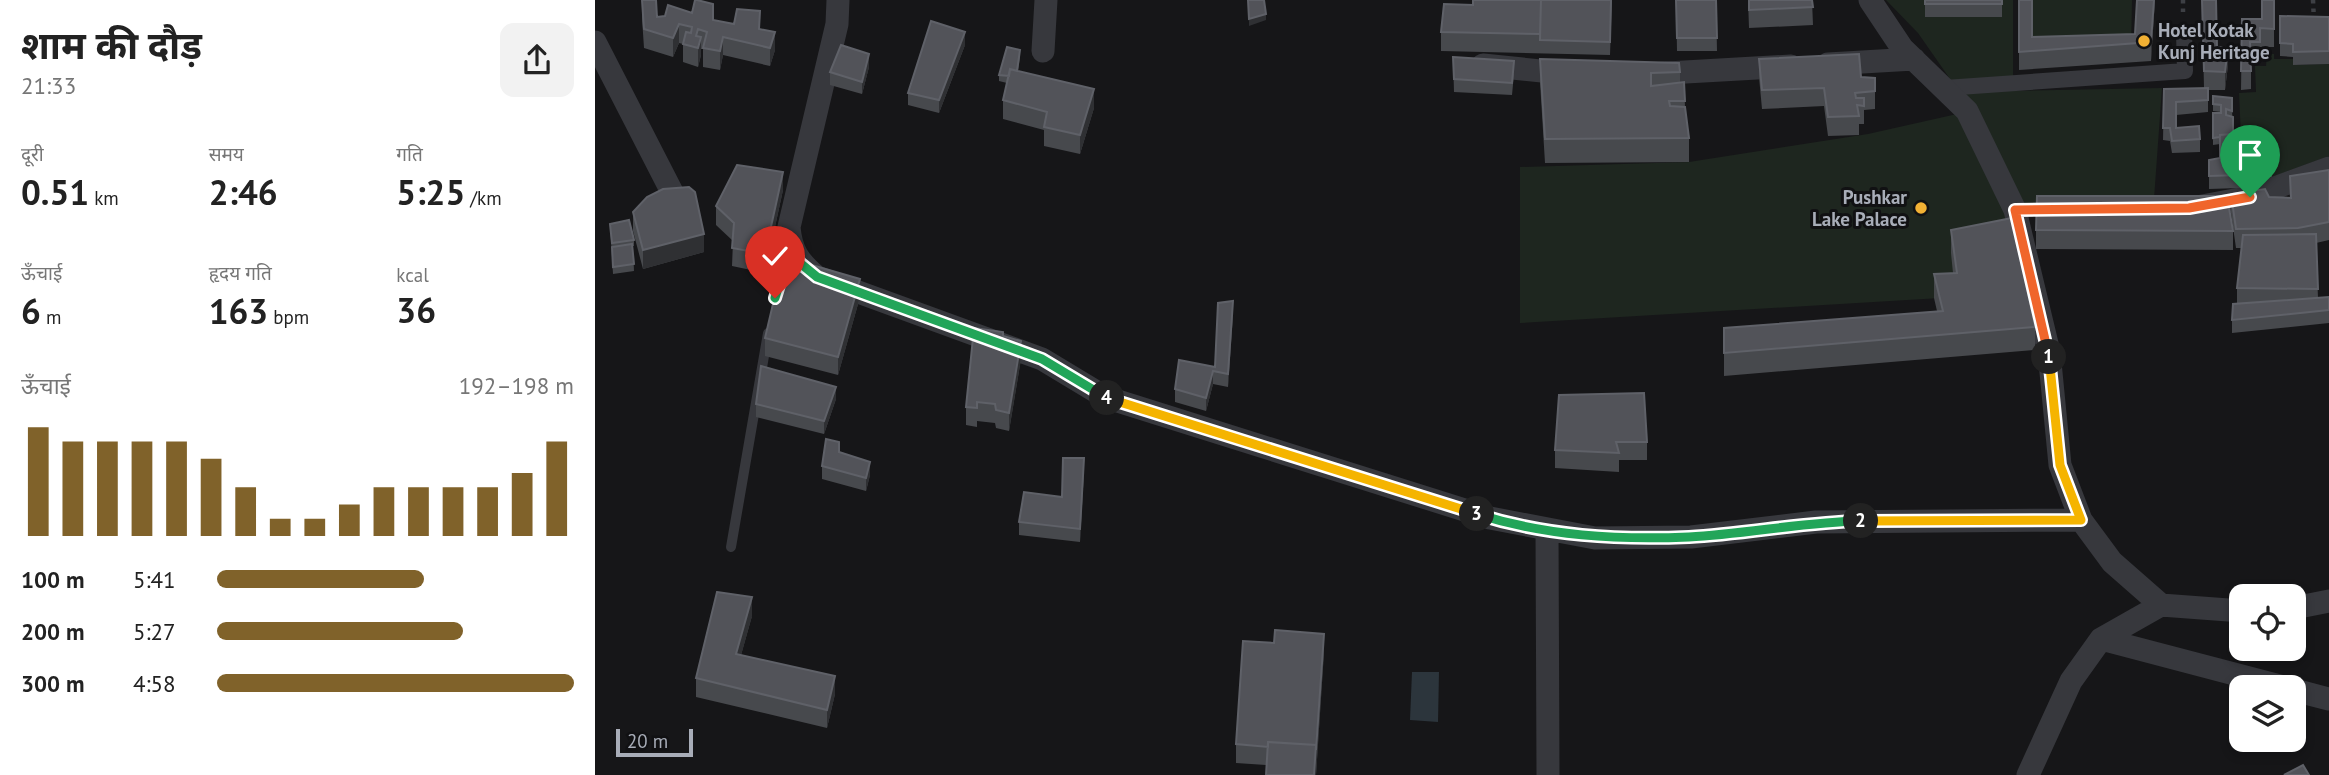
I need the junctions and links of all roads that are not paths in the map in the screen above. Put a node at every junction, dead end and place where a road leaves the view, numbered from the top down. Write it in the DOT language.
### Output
graph roads {
  1 [pos="838,0"];
  2 [pos="1046,0"];
  3 [pos="1870,0"];
  4 [pos="2184,32"];
  5 [pos="595,42"];
  6 [pos="1042,51"];
  7 [pos="1915,59"];
  8 [pos="1462,63"];
  9 [pos="1588,75"];
  10 [pos="1628,75"];
  11 [pos="1945,88"];
  12 [pos="2329,168"];
  13 [pos="673,194"];
  14 [pos="2175,209"];
  15 [pos="2015,210"];
  16 [pos="2042,210"];
  17 [pos="770,324"];
  18 [pos="2081,520"];
  19 [pos="1547,531"];
  20 [pos="731,547"];
  21 [pos="2329,601"];
  22 [pos="2161,606"];
  23 [pos="2306,606"];
  24 [pos="2229,610"];
  25 [pos="2101,639"];
  26 [pos="2238,675"];
  27 [pos="2306,693"];
  28 [pos="2329,699"];
  29 [pos="1548,775"];
  30 [pos="2028,775"];
  1 -- 19 [label="street"];
  2 -- 6 [label="street"];
  3 -- 7 [label="street"];
  4 -- 11 [label="street"];
  5 -- 13 [label="street"];
  7 -- 10 [label="street"];
  7 -- 11 [label="street"];
  8 -- 9 [label="street"];
  11 -- 15 [label="street"];
  12 -- 14 [label="street"];
  15 -- 16 [label="street"];
  15 -- 18 [label="street"];
  17 -- 20 [label="lane"];
  18 -- 19 [label="street"];
  18 -- 22 [label="street"];
  19 -- 29 [label="street"];
  21 -- 23 [label="street"];
  22 -- 24 [label="street"];
  22 -- 25 [label="street"];
  25 -- 26 [label="street"];
  25 -- 30 [label="street"];
  27 -- 28 [label="street"];
}
